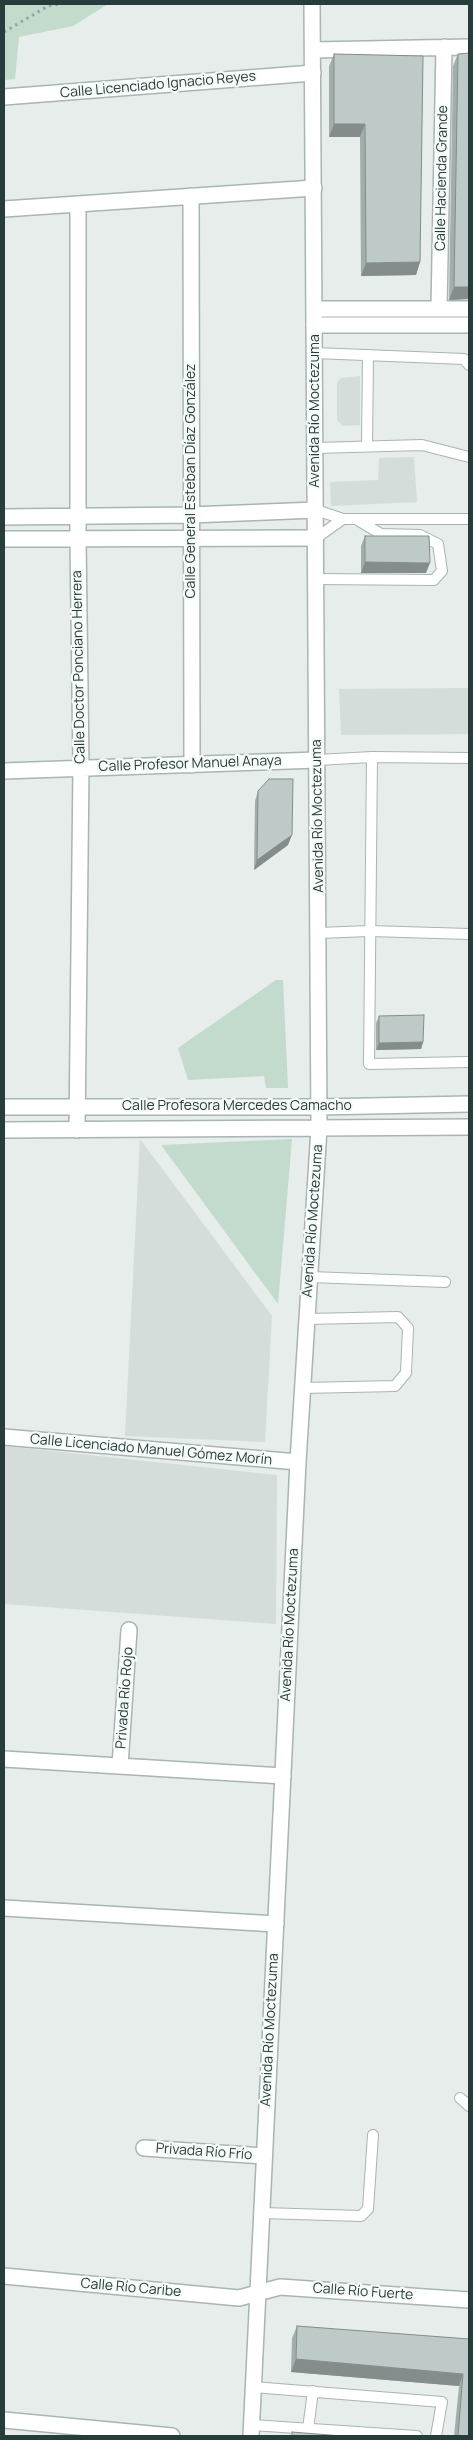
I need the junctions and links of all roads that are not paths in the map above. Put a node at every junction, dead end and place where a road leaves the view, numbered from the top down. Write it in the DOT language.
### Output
graph roads {
  1 [pos="312,4"];
  2 [pos="444,47"];
  3 [pos="469,47"];
  4 [pos="313,50"];
  5 [pos="313,73"];
  6 [pos="4,97"];
  7 [pos="314,188"];
  8 [pos="190,196"];
  9 [pos="78,204"];
  10 [pos="4,208"];
  11 [pos="314,309"];
  12 [pos="439,309"];
  13 [pos="469,309"];
  14 [pos="469,325"];
  15 [pos="314,326"];
  16 [pos="315,353"];
  17 [pos="368,355"];
  18 [pos="469,365"];
  19 [pos="367,446"];
  20 [pos="316,448"];
  21 [pos="469,457"];
  22 [pos="316,510"];
  23 [pos="191,515"];
  24 [pos="4,516"];
  25 [pos="78,516"];
  26 [pos="343,519"];
  27 [pos="356,519"];
  28 [pos="469,519"];
  29 [pos="316,538"];
  30 [pos="78,539"];
  31 [pos="191,539"];
  32 [pos="4,540"];
  33 [pos="316,579"];
  34 [pos="372,757"];
  35 [pos="469,758"];
  36 [pos="317,760"];
  37 [pos="192,765"];
  38 [pos="81,767"];
  39 [pos="4,771"];
  40 [pos="370,931"];
  41 [pos="318,934"];
  42 [pos="469,934"];
  43 [pos="469,1062"];
  44 [pos="469,1104"];
  45 [pos="4,1106"];
  46 [pos="77,1106"];
  47 [pos="319,1107"];
  48 [pos="469,1127"];
  49 [pos="319,1128"];
  50 [pos="4,1130"];
  51 [pos="77,1130"];
  52 [pos="310,1277"];
  53 [pos="445,1282"];
  54 [pos="307,1319"];
  55 [pos="303,1388"];
  56 [pos="4,1437"];
  57 [pos="298,1462"];
  58 [pos="129,1630"];
  59 [pos="4,1759"];
  60 [pos="120,1766"];
  61 [pos="283,1776"];
  62 [pos="4,1908"];
  63 [pos="276,1924"];
  64 [pos="460,2098"];
  65 [pos="469,2106"];
  66 [pos="373,2135"];
  67 [pos="144,2148"];
  68 [pos="264,2156"];
  69 [pos="262,2213"];
  70 [pos="4,2276"];
  71 [pos="258,2293"];
  72 [pos="469,2300"];
  73 [pos="253,2387"];
  74 [pos="312,2391"];
  75 [pos="4,2420"];
  76 [pos="308,2429"];
  77 [pos="251,2431"];
  78 [pos="172,2436"];
  79 [pos="417,2436"];
  80 [pos="436,2436"];
  1 -- 4 [label="street, Avenida Río Moctezuma"];
  2 -- 3 [label="street"];
  2 -- 4 [label="street"];
  2 -- 12 [label="street, Calle Hacienda Grande"];
  4 -- 5 [label="street, Avenida Río Moctezuma"];
  5 -- 6 [label="street, Calle Licenciado Ignacio Reyes"];
  5 -- 7 [label="street, Avenida Río Moctezuma"];
  7 -- 8 [label="street"];
  7 -- 11 [label="street, Avenida Río Moctezuma"];
  8 -- 9 [label="street"];
  8 -- 23 [label="street, Calle General Esteban Díaz González"];
  9 -- 10 [label="street"];
  9 -- 25 [label="street, Calle Doctor Ponciano Herrera"];
  11 -- 12 [label="street"];
  11 -- 15 [label="street, Avenida Río Moctezuma"];
  12 -- 13 [label="street"];
  14 -- 15 [label="street"];
  15 -- 16 [label="street, Avenida Río Moctezuma"];
  16 -- 17 [label="lane"];
  16 -- 20 [label="street, Avenida Río Moctezuma"];
  17 -- 18 [label="lane"];
  17 -- 19 [label="lane"];
  19 -- 20 [label="lane"];
  19 -- 21 [label="lane"];
  20 -- 22 [label="street, Avenida Río Moctezuma"];
  22 -- 23 [label="street"];
  22 -- 26 [label="lane"];
  22 -- 29 [label="street, Avenida Río Moctezuma"];
  23 -- 25 [label="street"];
  23 -- 31 [label="street, Calle General Esteban Díaz González"];
  24 -- 25 [label="street"];
  25 -- 30 [label="street, Calle Doctor Ponciano Herrera"];
  26 -- 27 [label="lane"];
  26 -- 29 [label="lane"];
  27 -- 28 [label="lane"];
  27 -- 33 [label="lane"];
  29 -- 31 [label="street"];
  29 -- 33 [label="street, Avenida Río Moctezuma"];
  30 -- 31 [label="street"];
  30 -- 32 [label="street"];
  30 -- 38 [label="street, Calle Doctor Ponciano Herrera"];
  31 -- 37 [label="street, Calle General Esteban Díaz González"];
  33 -- 36 [label="street, Avenida Río Moctezuma"];
  34 -- 35 [label="lane"];
  34 -- 36 [label="lane"];
  34 -- 40 [label="lane"];
  36 -- 37 [label="street, Calle Profesor Manuel Anaya"];
  36 -- 41 [label="street, Avenida Río Moctezuma"];
  37 -- 38 [label="street, Calle Profesor Manuel Anaya"];
  38 -- 39 [label="street, Calle Profesor Manuel Anaya"];
  38 -- 46 [label="street, Calle Doctor Ponciano Herrera"];
  40 -- 41 [label="lane"];
  40 -- 42 [label="lane"];
  40 -- 43 [label="lane"];
  41 -- 47 [label="street, Avenida Río Moctezuma"];
  44 -- 47 [label="street, Calle Profesora Mercedes Camacho"];
  45 -- 46 [label="street, Calle Profesora Mercedes Camacho"];
  46 -- 47 [label="street, Calle Profesora Mercedes Camacho"];
  46 -- 51 [label="street, Calle Doctor Ponciano Herrera"];
  47 -- 49 [label="street, Avenida Río Moctezuma"];
  48 -- 49 [label="street, Calle Profesora Mercedes Camacho"];
  49 -- 51 [label="street, Calle Profesora Mercedes Camacho"];
  49 -- 52 [label="street, Avenida Río Moctezuma"];
  50 -- 51 [label="street, Calle Profesora Mercedes Camacho"];
  52 -- 53 [label="lane"];
  52 -- 54 [label="street, Avenida Río Moctezuma"];
  54 -- 55 [label="street, Avenida Río Moctezuma"];
  54 -- 55 [label="lane"];
  55 -- 57 [label="street, Avenida Río Moctezuma"];
  56 -- 57 [label="street, Calle Licenciado Manuel Gómez Morín"];
  57 -- 61 [label="street, Avenida Río Moctezuma"];
  58 -- 60 [label="street, Privada Río Rojo"];
  59 -- 60 [label="street"];
  60 -- 61 [label="street"];
  61 -- 63 [label="street, Avenida Río Moctezuma"];
  62 -- 63 [label="street"];
  63 -- 68 [label="street, Avenida Río Moctezuma"];
  64 -- 65 [label="lane"];
  66 -- 69 [label="lane"];
  67 -- 68 [label="street, Privada Río Frío"];
  68 -- 69 [label="street, Avenida Río Moctezuma"];
  69 -- 71 [label="street, Avenida Río Moctezuma"];
  70 -- 71 [label="street, Calle Río Caribe"];
  71 -- 72 [label="street, Calle Río Fuerte"];
  71 -- 73 [label="street, Avenida Río Moctezuma"];
  73 -- 74 [label="lane"];
  73 -- 77 [label="street, Avenida Río Moctezuma"];
  74 -- 76 [label="lane"];
  74 -- 80 [label="lane"];
  75 -- 78 [label="street"];
  76 -- 77 [label="lane"];
  76 -- 79 [label="lane"];
}
